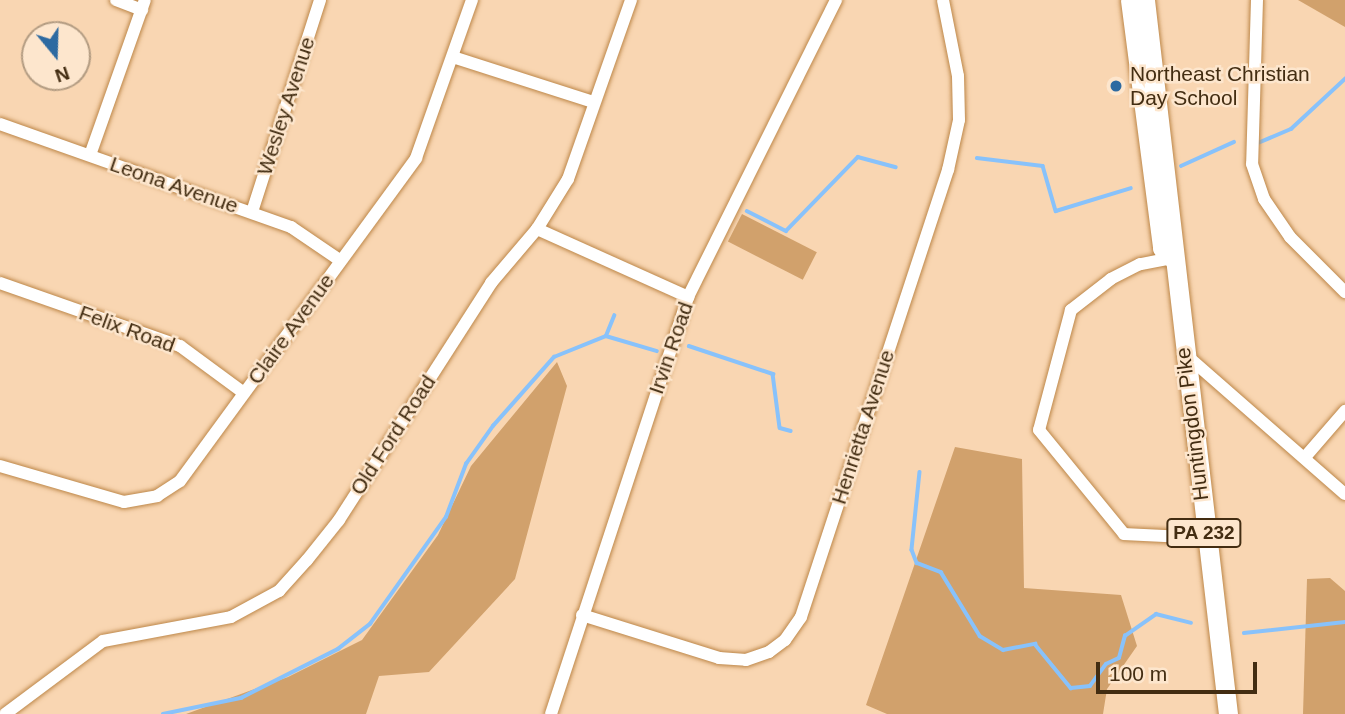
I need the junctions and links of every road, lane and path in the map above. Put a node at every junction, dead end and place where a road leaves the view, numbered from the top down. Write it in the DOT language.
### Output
graph roads {
  1 [pos="116,0"];
  2 [pos="320,0"];
  3 [pos="472,0"];
  4 [pos="631,0"];
  5 [pos="836,0"];
  6 [pos="943,0"];
  7 [pos="1130,0"];
  8 [pos="1145,0"];
  9 [pos="1257,0"];
  10 [pos="144,5"];
  11 [pos="453,57"];
  12 [pos="593,102"];
  13 [pos="0,124"];
  14 [pos="90,155"];
  15 [pos="252,212"];
  16 [pos="537,229"];
  17 [pos="1172,258"];
  18 [pos="341,261"];
  19 [pos="0,284"];
  20 [pos="1345,292"];
  21 [pos="688,297"];
  22 [pos="1183,352"];
  23 [pos="244,393"];
  24 [pos="1345,411"];
  25 [pos="1306,456"];
  26 [pos="0,466"];
  27 [pos="1345,494"];
  28 [pos="1205,538"];
  29 [pos="582,615"];
  30 [pos="5,714"];
  31 [pos="551,714"];
  32 [pos="1228,714"];
  1 -- 10 [label="street"];
  2 -- 15 [label="street, Wesley Avenue"];
  3 -- 11 [label="street, Claire Avenue"];
  4 -- 12 [label="street, Old Ford Road"];
  5 -- 21 [label="street, Irvin Road"];
  6 -- 29 [label="street, Henrietta Avenue"];
  7 -- 17 [label="main road, Huntingdon Pike / PA 232"];
  8 -- 17 [label="main road, Huntingdon Pike / PA 232"];
  9 -- 20 [label="street"];
  10 -- 14 [label="street"];
  11 -- 12 [label="street"];
  11 -- 18 [label="street, Claire Avenue"];
  12 -- 16 [label="street, Old Ford Road"];
  13 -- 14 [label="street, Leona Avenue"];
  14 -- 15 [label="street, Leona Avenue"];
  15 -- 18 [label="street, Leona Avenue"];
  16 -- 21 [label="street"];
  16 -- 30 [label="street, Old Ford Road"];
  17 -- 22 [label="main road, Huntingdon Pike / PA 232"];
  17 -- 28 [label="street"];
  18 -- 23 [label="street, Claire Avenue"];
  19 -- 23 [label="street, Felix Road"];
  21 -- 29 [label="street, Irvin Road"];
  22 -- 25 [label="street"];
  22 -- 28 [label="main road, Huntingdon Pike / PA 232"];
  23 -- 26 [label="street, Claire Avenue"];
  24 -- 25 [label="street"];
  25 -- 27 [label="street"];
  28 -- 32 [label="main road, Huntingdon Pike / PA 232"];
  29 -- 31 [label="street, Irvin Road"];
}
